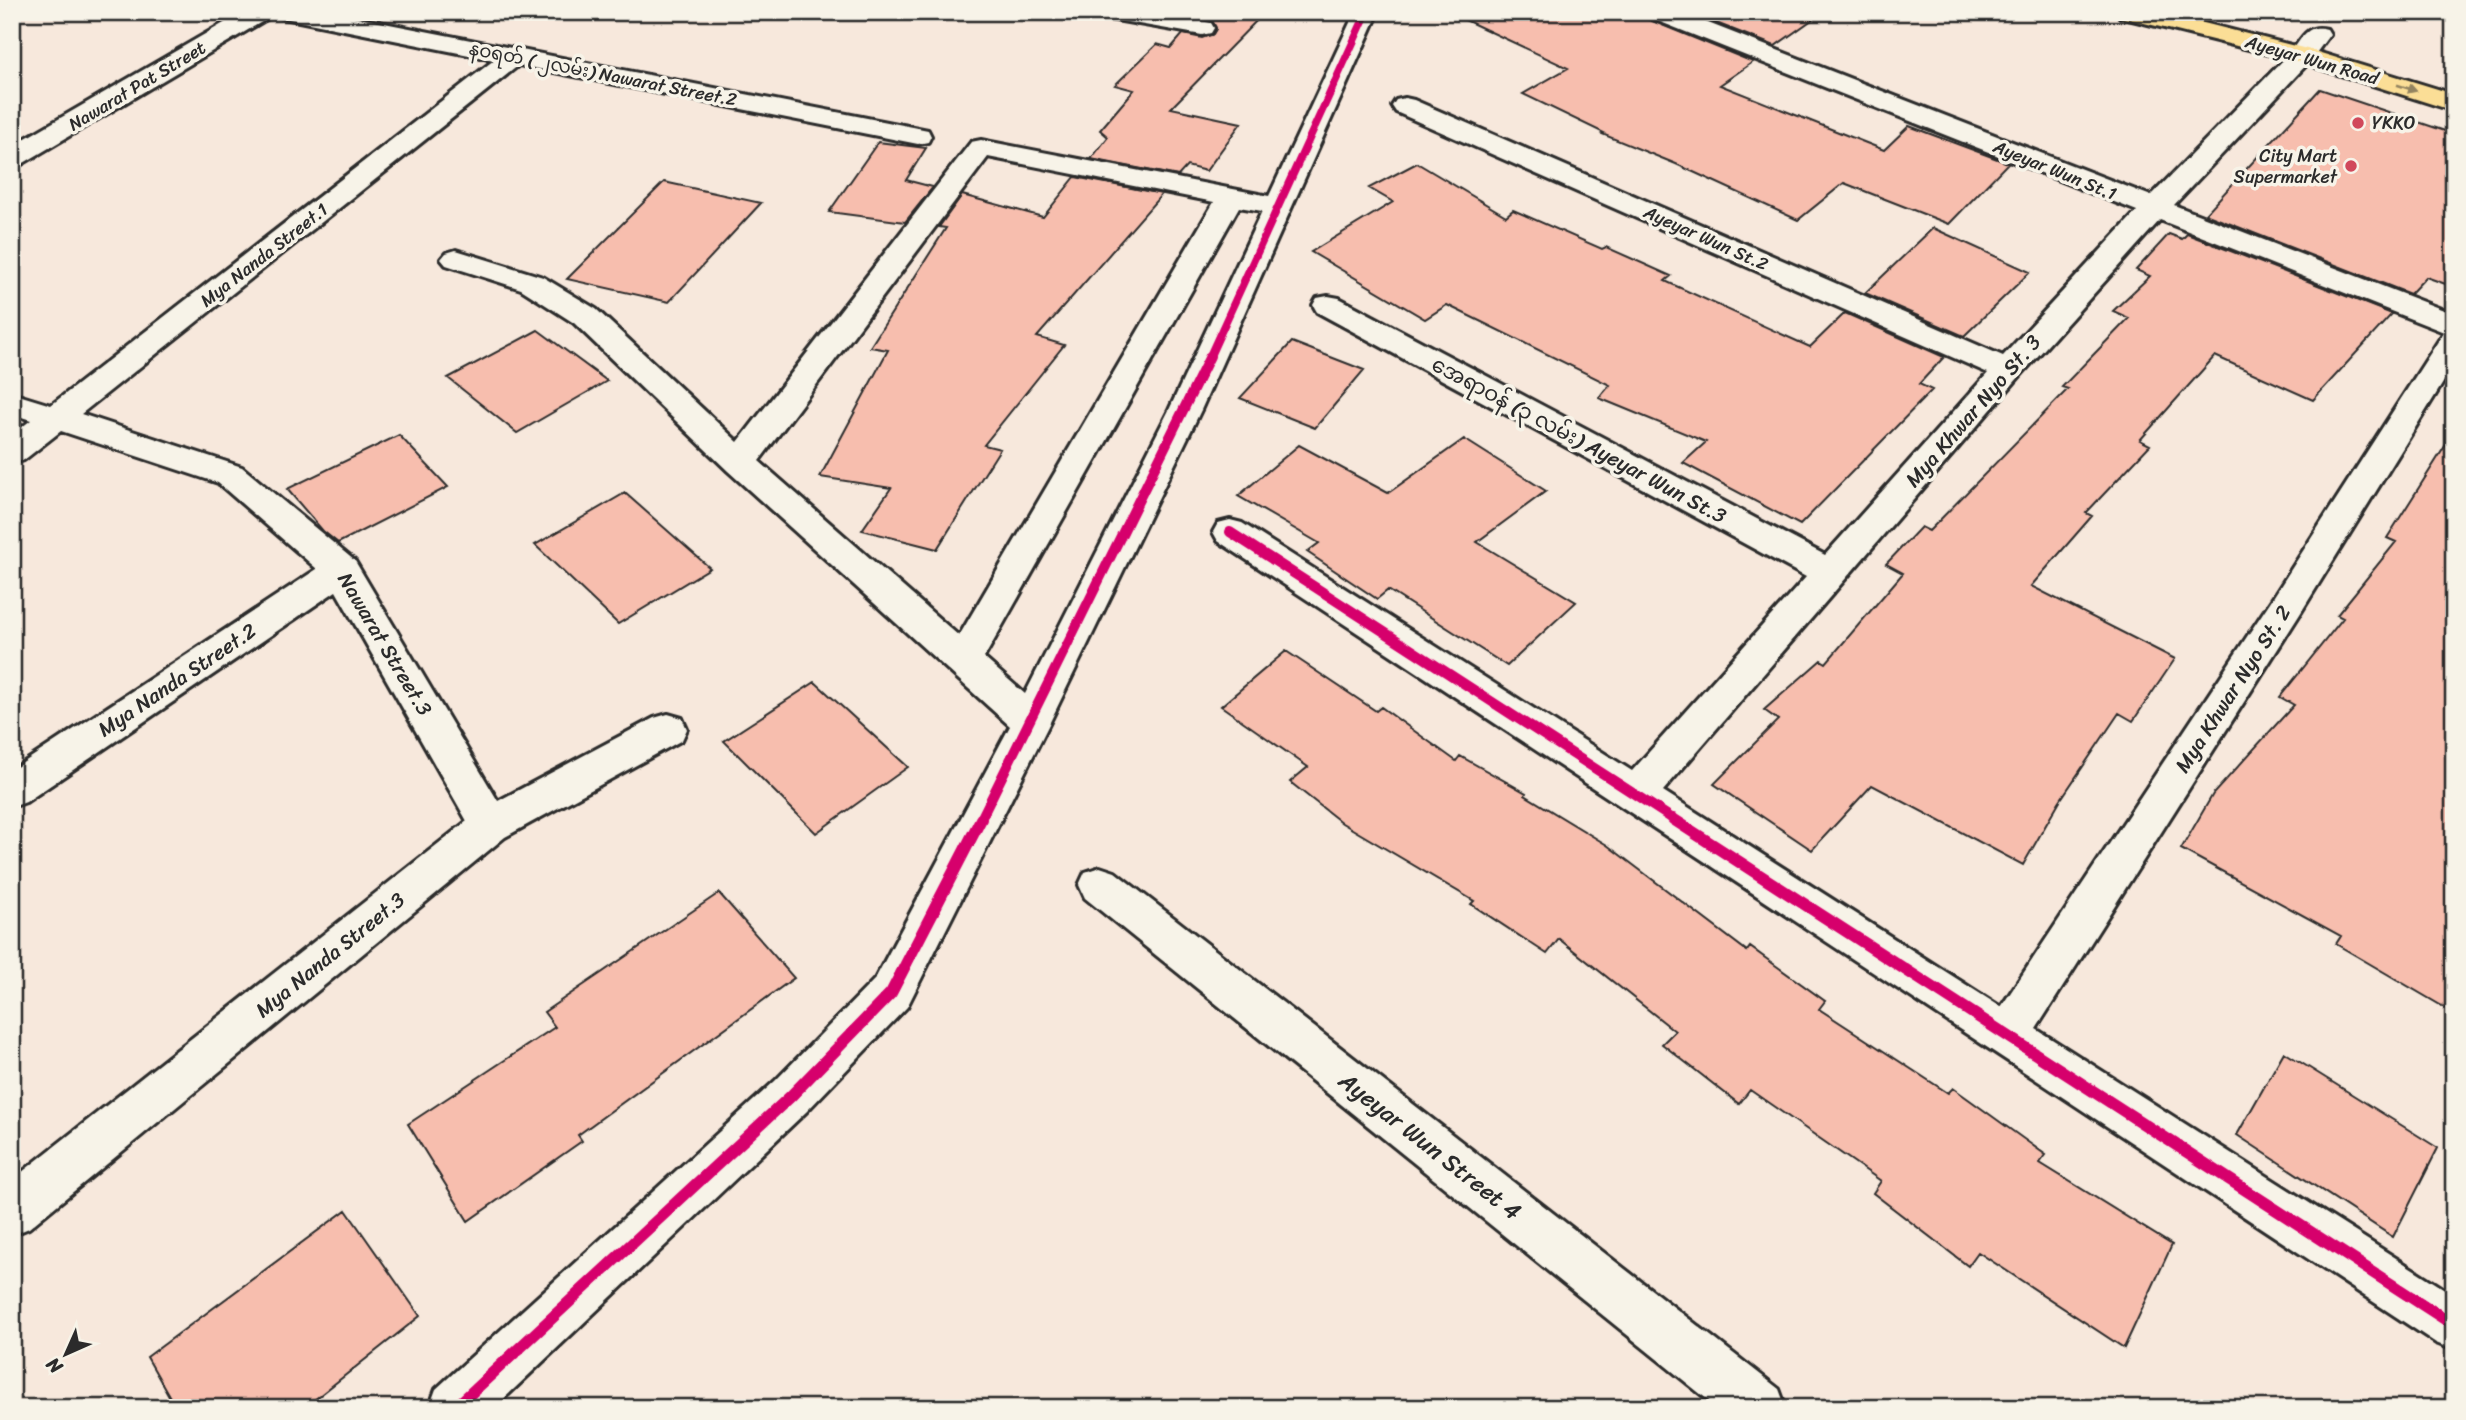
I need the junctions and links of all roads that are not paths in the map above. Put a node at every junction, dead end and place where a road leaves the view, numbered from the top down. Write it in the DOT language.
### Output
graph roads {
  1 [pos="261,12"];
  2 [pos="289,12"];
  3 [pos="1110,12"];
  4 [pos="1367,12"];
  5 [pos="1657,12"];
  6 [pos="2129,12"];
  7 [pos="1202,28"];
  8 [pos="2314,39"];
  9 [pos="515,56"];
  10 [pos="2454,103"];
  11 [pos="1405,106"];
  12 [pos="918,136"];
  13 [pos="18,152"];
  14 [pos="1231,197"];
  15 [pos="1278,206"];
  16 [pos="2154,209"];
  17 [pos="456,259"];
  18 [pos="1328,305"];
  19 [pos="2454,325"];
  20 [pos="2454,339"];
  21 [pos="2007,370"];
  22 [pos="12,403"];
  23 [pos="60,417"];
  24 [pos="12,452"];
  25 [pos="740,463"];
  26 [pos="1230,532"];
  27 [pos="342,570"];
  28 [pos="1830,574"];
  29 [pos="963,662"];
  30 [pos="1031,722"];
  31 [pos="668,729"];
  32 [pos="12,791"];
  33 [pos="1635,795"];
  34 [pos="491,825"];
  35 [pos="1100,885"];
  36 [pos="2007,1036"];
  37 [pos="12,1212"];
  38 [pos="2454,1325"];
  39 [pos="455,1408"];
  40 [pos="1760,1408"];
  1 -- 13 [label="street, Nawarat Pat Street"];
  2 -- 9 [label="street, နဝရတ် ( ၂လမ်း) Nawarat Street.2"];
  3 -- 7 [label="street"];
  4 -- 15 [label="street"];
  5 -- 16 [label="street, Ayeyar Wun St.1"];
  6 -- 8 [label="main road, Ayeyar Wun Road"];
  8 -- 10 [label="main road, Ayeyar Wun Road, one-way"];
  8 -- 16 [label="street, Mya Khwar Nyo St. 3"];
  9 -- 12 [label="street, နဝရတ် ( ၂လမ်း) Nawarat Street.2"];
  9 -- 23 [label="street, Mya Nanda Street.1"];
  11 -- 21 [label="street, Ayeyar Wun St.2"];
  14 -- 15 [label="street"];
  14 -- 25 [label="street"];
  14 -- 29 [label="street"];
  15 -- 30 [label="street"];
  16 -- 19 [label="street, Ayeyar Wun St.1"];
  16 -- 21 [label="street, Mya Khwar Nyo St. 3"];
  17 -- 25 [label="street"];
  18 -- 28 [label="street, အေရာဝန် (၃ လမ်း) Ayeyar Wun St.3"];
  20 -- 36 [label="street, Mya Khwar Nyo St. 2"];
  21 -- 28 [label="street, Mya Khwar Nyo St. 3"];
  22 -- 23 [label="street, Nawarat Street.3"];
  23 -- 24 [label="street, Mya Nanda Street.1"];
  23 -- 27 [label="street, Nawarat Street.3"];
  25 -- 29 [label="street"];
  26 -- 33 [label="street"];
  27 -- 32 [label="street, Mya Nanda Street.2"];
  27 -- 34 [label="street, Nawarat Street.3"];
  28 -- 33 [label="street, Mya Khwar Nyo St. 3"];
  29 -- 30 [label="street"];
  30 -- 39 [label="street"];
  31 -- 34 [label="street, Mya Nanda Street.3"];
  33 -- 36 [label="street"];
  34 -- 37 [label="street, Mya Nanda Street.3"];
  35 -- 40 [label="street, Ayeyar Wun Street 4"];
  36 -- 38 [label="street"];
}
